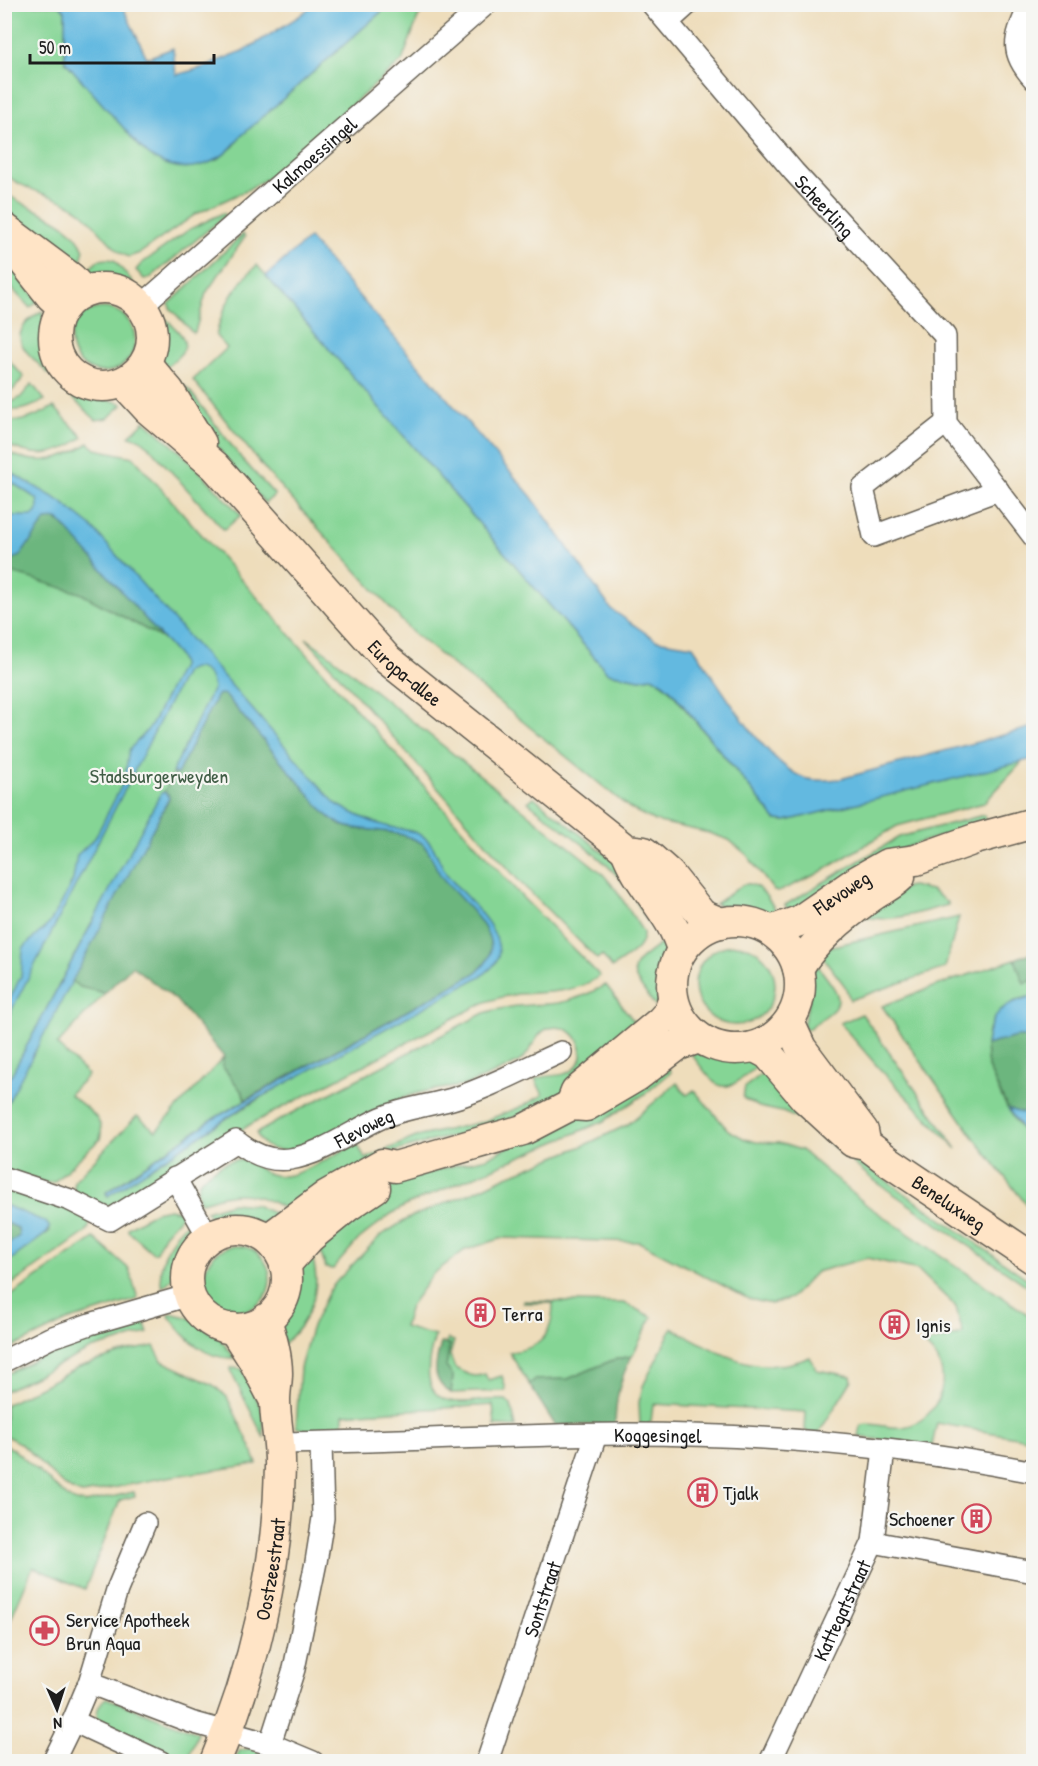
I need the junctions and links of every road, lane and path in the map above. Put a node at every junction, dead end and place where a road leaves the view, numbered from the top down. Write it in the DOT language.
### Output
graph roads {
  1 [pos="486,4"];
  2 [pos="652,4"];
  3 [pos="688,4"];
  4 [pos="1030,4"];
  5 [pos="668,22"];
  6 [pos="1034,79"];
  7 [pos="4,228"];
  8 [pos="4,237"];
  9 [pos="73,299"];
  10 [pos="141,306"];
  11 [pos="145,363"];
  12 [pos="123,382"];
  13 [pos="946,423"];
  14 [pos="215,466"];
  15 [pos="998,490"];
  16 [pos="1034,537"];
  17 [pos="1034,823"];
  18 [pos="626,850"];
  19 [pos="916,860"];
  20 [pos="721,923"];
  21 [pos="771,931"];
  22 [pos="682,950"];
  23 [pos="798,968"];
  24 [pos="673,1000"];
  25 [pos="789,1022"];
  26 [pos="699,1038"];
  27 [pos="755,1047"];
  28 [pos="561,1052"];
  29 [pos="571,1106"];
  30 [pos="867,1145"];
  31 [pos="395,1167"];
  32 [pos="4,1178"];
  33 [pos="175,1178"];
  34 [pos="209,1238"];
  35 [pos="268,1239"];
  36 [pos="1034,1259"];
  37 [pos="285,1265"];
  38 [pos="190,1295"];
  39 [pos="267,1319"];
  40 [pos="233,1329"];
  41 [pos="4,1361"];
  42 [pos="275,1401"];
  43 [pos="596,1435"];
  44 [pos="280,1443"];
  45 [pos="321,1443"];
  46 [pos="884,1449"];
  47 [pos="1034,1472"];
  48 [pos="145,1523"];
  49 [pos="873,1542"];
  50 [pos="1034,1572"];
  51 [pos="89,1683"];
  52 [pos="73,1721"];
  53 [pos="227,1733"];
  54 [pos="270,1744"];
  55 [pos="53,1761"];
  56 [pos="161,1761"];
  57 [pos="215,1761"];
  58 [pos="313,1761"];
  59 [pos="487,1761"];
  60 [pos="770,1761"];
  1 -- 10 [label="street, Kalmoessingel"];
  2 -- 5 [label="street, Scheerling"];
  3 -- 5 [label="street"];
  4 -- 6 [label="street"];
  5 -- 13 [label="street, Scheerling"];
  7 -- 9 [label="main road"];
  8 -- 9 [label="main road"];
  9 -- 10 [label="main road"];
  9 -- 12 [label="main road"];
  10 -- 11 [label="main road"];
  11 -- 12 [label="main road"];
  11 -- 14 [label="main road, Europa-allee"];
  12 -- 14 [label="main road, Europa-allee"];
  13 -- 15 [label="street"];
  13 -- 15 [label="street"];
  14 -- 18 [label="main road, Europa-allee"];
  15 -- 16 [label="street"];
  17 -- 19 [label="main road, Flevoweg"];
  18 -- 20 [label="main road, Europa-allee"];
  18 -- 22 [label="main road, Europa-allee"];
  19 -- 21 [label="main road, Flevoweg"];
  19 -- 23 [label="main road, Flevoweg"];
  20 -- 21 [label="main road"];
  20 -- 22 [label="main road"];
  21 -- 23 [label="main road"];
  22 -- 24 [label="main road"];
  23 -- 25 [label="main road"];
  24 -- 26 [label="main road"];
  24 -- 29 [label="main road, Flevoweg"];
  25 -- 27 [label="main road"];
  25 -- 30 [label="main road, Beneluxweg"];
  26 -- 27 [label="main road"];
  26 -- 29 [label="main road, Flevoweg"];
  27 -- 30 [label="main road, Beneluxweg"];
  28 -- 33 [label="street, Flevoweg"];
  29 -- 31 [label="main road, Flevoweg"];
  30 -- 36 [label="main road, Beneluxweg"];
  31 -- 35 [label="main road, Flevoweg"];
  31 -- 37 [label="main road, Flevoweg"];
  32 -- 33 [label="street, Flevoweg"];
  33 -- 34 [label="street"];
  34 -- 35 [label="main road"];
  34 -- 38 [label="main road"];
  35 -- 37 [label="main road"];
  37 -- 39 [label="main road"];
  38 -- 40 [label="main road"];
  38 -- 41 [label="street"];
  39 -- 40 [label="main road"];
  39 -- 42 [label="main road, Oostzeestraat"];
  40 -- 42 [label="main road, Oostzeestraat"];
  42 -- 44 [label="main road, Oostzeestraat"];
  43 -- 45 [label="street, Koggesingel"];
  43 -- 46 [label="street, Koggesingel"];
  43 -- 59 [label="street, Sontstraat"];
  44 -- 45 [label="street, Koggesingel"];
  44 -- 53 [label="main road, Oostzeestraat"];
  45 -- 54 [label="street"];
  46 -- 47 [label="street, Koggesingel"];
  46 -- 49 [label="street, Kattegatstraat"];
  48 -- 51 [label="street"];
  49 -- 50 [label="street"];
  49 -- 60 [label="street, Kattegatstraat"];
  51 -- 52 [label="street"];
  51 -- 53 [label="street"];
  52 -- 55 [label="street"];
  52 -- 56 [label="street"];
  53 -- 54 [label="street"];
  53 -- 57 [label="main road, Oostzeestraat"];
  54 -- 58 [label="street"];
}
